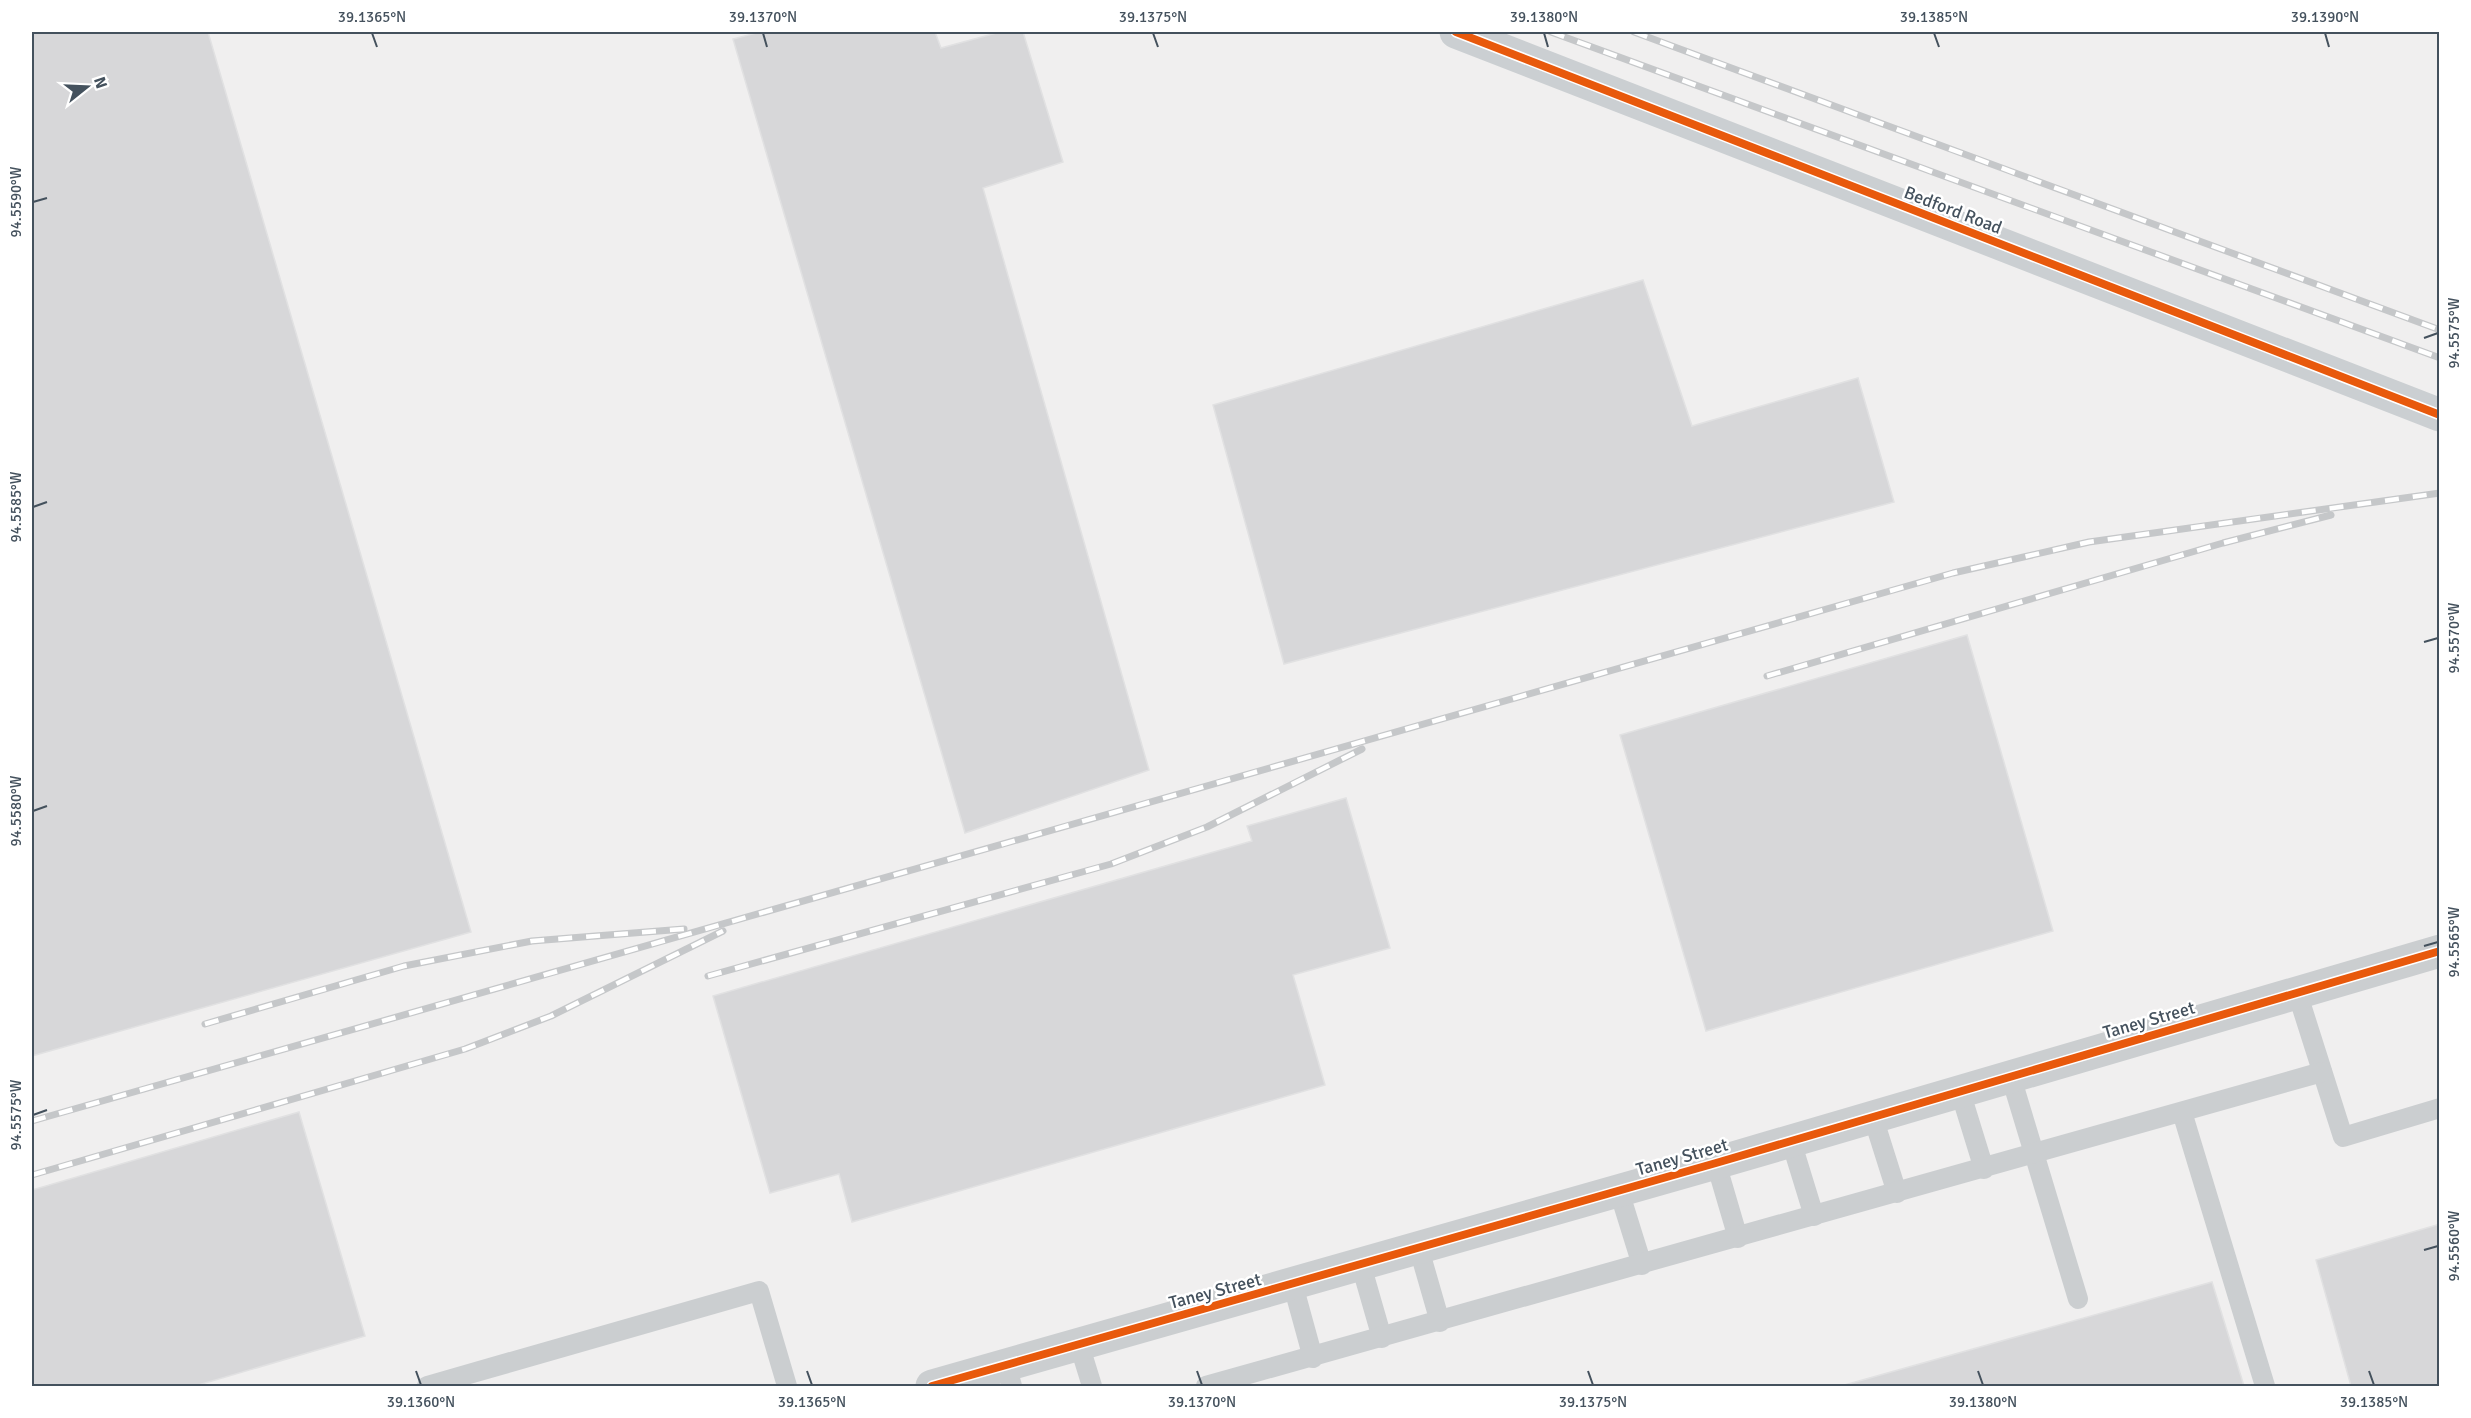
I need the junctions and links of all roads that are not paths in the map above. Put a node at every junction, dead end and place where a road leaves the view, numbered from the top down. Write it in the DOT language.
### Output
graph roads {
  1 [pos="1456,32"];
  2 [pos="2439,416"];
  3 [pos="2439,951"];
  4 [pos="2297,992"];
  5 [pos="2322,1072"];
  6 [pos="2011,1077"];
  7 [pos="1960,1091"];
  8 [pos="2439,1108"];
  9 [pos="2182,1112"];
  10 [pos="1873,1117"];
  11 [pos="1791,1141"];
  12 [pos="2035,1155"];
  13 [pos="1716,1163"];
  14 [pos="1984,1169"];
  15 [pos="1619,1191"];
  16 [pos="1897,1193"];
  17 [pos="1814,1216"];
  18 [pos="1738,1238"];
  19 [pos="1419,1249"];
  20 [pos="1642,1265"];
  21 [pos="1361,1266"];
  22 [pos="1293,1285"];
  23 [pos="2078,1299"];
  24 [pos="1440,1322"];
  25 [pos="1382,1338"];
  26 [pos="1079,1344"];
  27 [pos="1313,1358"];
  28 [pos="1009,1376"];
  29 [pos="427,1386"];
  30 [pos="787,1386"];
  31 [pos="932,1386"];
  32 [pos="1092,1386"];
  33 [pos="1206,1386"];
  34 [pos="2265,1386"];
  1 -- 2 [label="street, Bedford Road"];
  3 -- 4 [label="street, Taney Street"];
  4 -- 5 [label="lane"];
  4 -- 6 [label="street, Taney Street"];
  5 -- 8 [label="lane"];
  5 -- 9 [label="lane"];
  6 -- 7 [label="street, Taney Street"];
  6 -- 12 [label="lane"];
  7 -- 10 [label="street, Taney Street"];
  7 -- 14 [label="lane"];
  9 -- 12 [label="lane"];
  9 -- 34 [label="lane"];
  10 -- 11 [label="street, Taney Street"];
  10 -- 16 [label="lane"];
  11 -- 13 [label="street, Taney Street"];
  11 -- 17 [label="lane"];
  12 -- 14 [label="lane"];
  12 -- 23 [label="lane"];
  13 -- 15 [label="street, Taney Street"];
  13 -- 18 [label="lane"];
  14 -- 16 [label="lane"];
  15 -- 19 [label="street, Taney Street"];
  15 -- 20 [label="lane"];
  16 -- 17 [label="lane"];
  17 -- 18 [label="lane"];
  18 -- 20 [label="lane"];
  19 -- 21 [label="street, Taney Street"];
  19 -- 24 [label="lane"];
  20 -- 24 [label="lane"];
  21 -- 22 [label="street, Taney Street"];
  21 -- 25 [label="lane"];
  22 -- 26 [label="street, Taney Street"];
  22 -- 27 [label="lane"];
  24 -- 25 [label="lane"];
  25 -- 27 [label="lane"];
  26 -- 28 [label="street, Taney Street"];
  26 -- 32 [label="lane"];
  27 -- 33 [label="lane"];
  28 -- 31 [label="street, Taney Street"];
  29 -- 30 [label="lane"];
}
